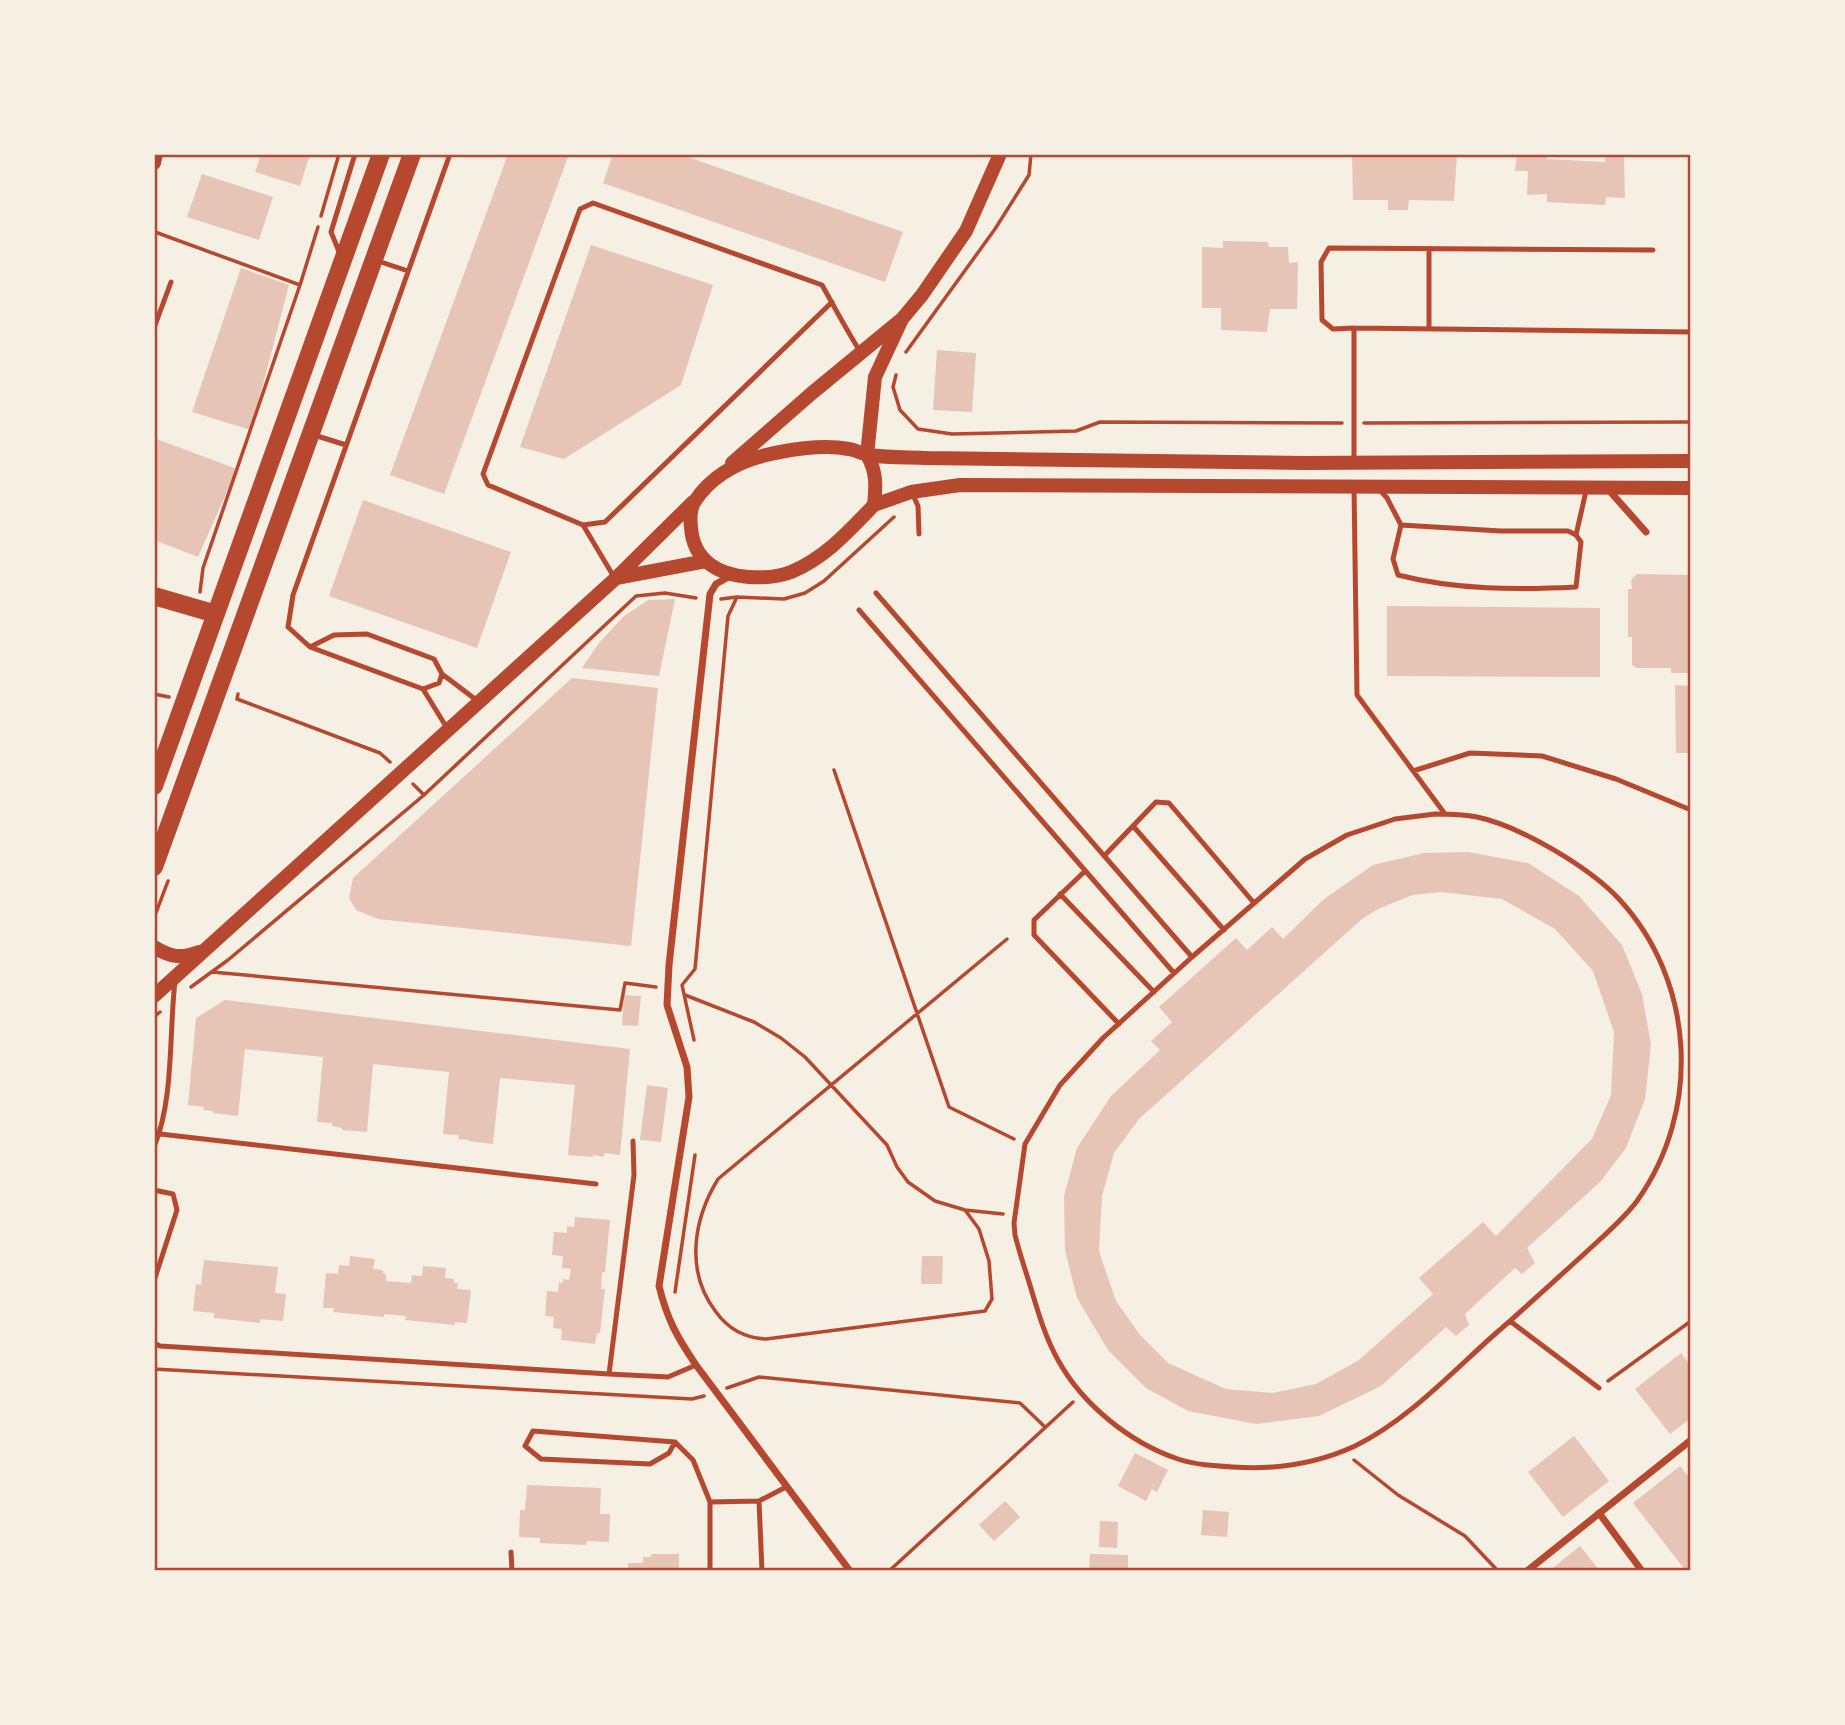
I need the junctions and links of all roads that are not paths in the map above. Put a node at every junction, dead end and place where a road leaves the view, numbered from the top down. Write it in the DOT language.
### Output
graph roads {
  1 [pos="156,154"];
  2 [pos="355,154"];
  3 [pos="381,154"];
  4 [pos="412,154"];
  5 [pos="450,154"];
  6 [pos="1000,154"];
  7 [pos="154,163"];
  8 [pos="1429,249"];
  9 [pos="1653,250"];
  10 [pos="374,259"];
  11 [pos="343,260"];
  12 [pos="408,271"];
  13 [pos="171,282"];
  14 [pos="832,302"];
  15 [pos="902,320"];
  16 [pos="154,328"];
  17 [pos="1354,328"];
  18 [pos="1429,329"];
  19 [pos="1691,332"];
  20 [pos="861,354"];
  21 [pos="311,434"];
  22 [pos="346,446"];
  23 [pos="867,454"];
  24 [pos="1691,461"];
  25 [pos="1354,463"];
  26 [pos="726,469"];
  27 [pos="1354,487"];
  28 [pos="1377,487"];
  29 [pos="1586,488"];
  30 [pos="1607,488"];
  31 [pos="1691,488"];
  32 [pos="911,492"];
  33 [pos="694,502"];
  34 [pos="874,505"];
  35 [pos="583,525"];
  36 [pos="1401,525"];
  37 [pos="1646,532"];
  38 [pos="919,534"];
  39 [pos="1576,536"];
  40 [pos="706,561"];
  41 [pos="732,575"];
  42 [pos="615,579"];
  43 [pos="876,593"];
  44 [pos="154,596"];
  45 [pos="859,610"];
  46 [pos="216,614"];
  47 [pos="310,647"];
  48 [pos="442,674"];
  49 [pos="422,689"];
  50 [pos="479,702"];
  51 [pos="449,729"];
  52 [pos="1413,771"];
  53 [pos="154,786"];
  54 [pos="1691,810"];
  55 [pos="1446,814"];
  56 [pos="1133,826"];
  57 [pos="1104,856"];
  58 [pos="154,867"];
  59 [pos="1085,871"];
  60 [pos="1060,894"];
  61 [pos="1254,903"];
  62 [pos="1224,930"];
  63 [pos="154,947"];
  64 [pos="206,947"];
  65 [pos="1192,957"];
  66 [pos="1174,973"];
  67 [pos="175,978"];
  68 [pos="1154,992"];
  69 [pos="154,996"];
  70 [pos="1119,1024"];
  71 [pos="160,1134"];
  72 [pos="633,1141"];
  73 [pos="154,1147"];
  74 [pos="596,1184"];
  75 [pos="154,1190"];
  76 [pos="154,1281"];
  77 [pos="1510,1321"];
  78 [pos="154,1343"];
  79 [pos="696,1366"];
  80 [pos="609,1374"];
  81 [pos="1598,1388"];
  82 [pos="1691,1440"];
  83 [pos="675,1442"];
  84 [pos="786,1487"];
  85 [pos="759,1501"];
  86 [pos="710,1502"];
  87 [pos="1599,1513"];
  88 [pos="510,1552"];
  89 [pos="512,1571"];
  90 [pos="710,1571"];
  91 [pos="762,1571"];
  92 [pos="850,1571"];
  93 [pos="1527,1571"];
  94 [pos="1642,1571"];
  1 -- 7 [label="main road"];
  2 -- 11 [label="lane"];
  3 -- 11 [label="highway"];
  4 -- 10 [label="highway"];
  5 -- 12 [label="lane"];
  6 -- 15 [label="main road"];
  8 -- 9 [label="lane"];
  8 -- 17 [label="lane"];
  8 -- 18 [label="lane"];
  10 -- 12 [label="lane"];
  10 -- 21 [label="highway"];
  11 -- 46 [label="highway"];
  12 -- 22 [label="lane"];
  13 -- 16 [label="lane"];
  14 -- 20 [label="lane"];
  14 -- 35 [label="lane"];
  14 -- 35 [label="lane"];
  15 -- 20 [label="main road"];
  15 -- 23 [label="main road"];
  17 -- 18 [label="lane"];
  17 -- 25 [label="lane"];
  18 -- 19 [label="lane"];
  20 -- 26 [label="main road"];
  21 -- 22 [label="lane"];
  21 -- 58 [label="highway"];
  22 -- 47 [label="lane"];
  23 -- 25 [label="main road"];
  23 -- 26 [label="main road"];
  23 -- 34 [label="main road"];
  24 -- 25 [label="main road"];
  26 -- 33 [label="main road"];
  27 -- 28 [label="main road"];
  27 -- 32 [label="main road"];
  27 -- 52 [label="lane"];
  28 -- 29 [label="main road"];
  28 -- 36 [label="lane"];
  29 -- 30 [label="main road"];
  29 -- 39 [label="lane"];
  30 -- 31 [label="main road"];
  30 -- 37 [label="street"];
  32 -- 34 [label="main road"];
  32 -- 38 [label="lane"];
  33 -- 40 [label="main road"];
  33 -- 42 [label="main road"];
  34 -- 41 [label="main road"];
  35 -- 42 [label="lane"];
  36 -- 39 [label="lane"];
  36 -- 39 [label="lane"];
  40 -- 41 [label="main road"];
  40 -- 42 [label="main road"];
  41 -- 79 [label="street"];
  42 -- 50 [label="main road"];
  43 -- 57 [label="lane"];
  44 -- 46 [label="highway"];
  45 -- 59 [label="lane"];
  46 -- 53 [label="highway"];
  47 -- 48 [label="lane"];
  47 -- 49 [label="lane"];
  48 -- 49 [label="lane"];
  48 -- 50 [label="lane"];
  49 -- 51 [label="lane"];
  50 -- 51 [label="main road"];
  51 -- 64 [label="main road"];
  52 -- 54 [label="lane"];
  52 -- 55 [label="lane"];
  55 -- 61 [label="lane"];
  55 -- 77 [label="lane"];
  56 -- 57 [label="lane"];
  56 -- 61 [label="lane"];
  56 -- 62 [label="lane"];
  57 -- 65 [label="lane"];
  59 -- 60 [label="lane"];
  59 -- 66 [label="lane"];
  60 -- 68 [label="lane"];
  60 -- 70 [label="lane"];
  61 -- 62 [label="lane"];
  62 -- 65 [label="lane"];
  63 -- 64 [label="main road"];
  64 -- 67 [label="main road"];
  65 -- 66 [label="lane"];
  66 -- 68 [label="lane"];
  67 -- 69 [label="main road"];
  67 -- 71 [label="lane"];
  68 -- 70 [label="lane"];
  70 -- 77 [label="lane"];
  71 -- 73 [label="lane"];
  71 -- 74 [label="lane"];
  72 -- 80 [label="lane"];
  75 -- 76 [label="lane"];
  77 -- 81 [label="lane"];
  78 -- 80 [label="lane"];
  79 -- 80 [label="lane"];
  79 -- 84 [label="street"];
  82 -- 87 [label="street"];
  83 -- 83 [label="lane"];
  83 -- 86 [label="lane"];
  84 -- 85 [label="lane"];
  84 -- 92 [label="street"];
  85 -- 86 [label="lane"];
  85 -- 91 [label="lane"];
  86 -- 90 [label="lane"];
  87 -- 93 [label="street"];
  87 -- 94 [label="street"];
  88 -- 89 [label="lane"];
}
